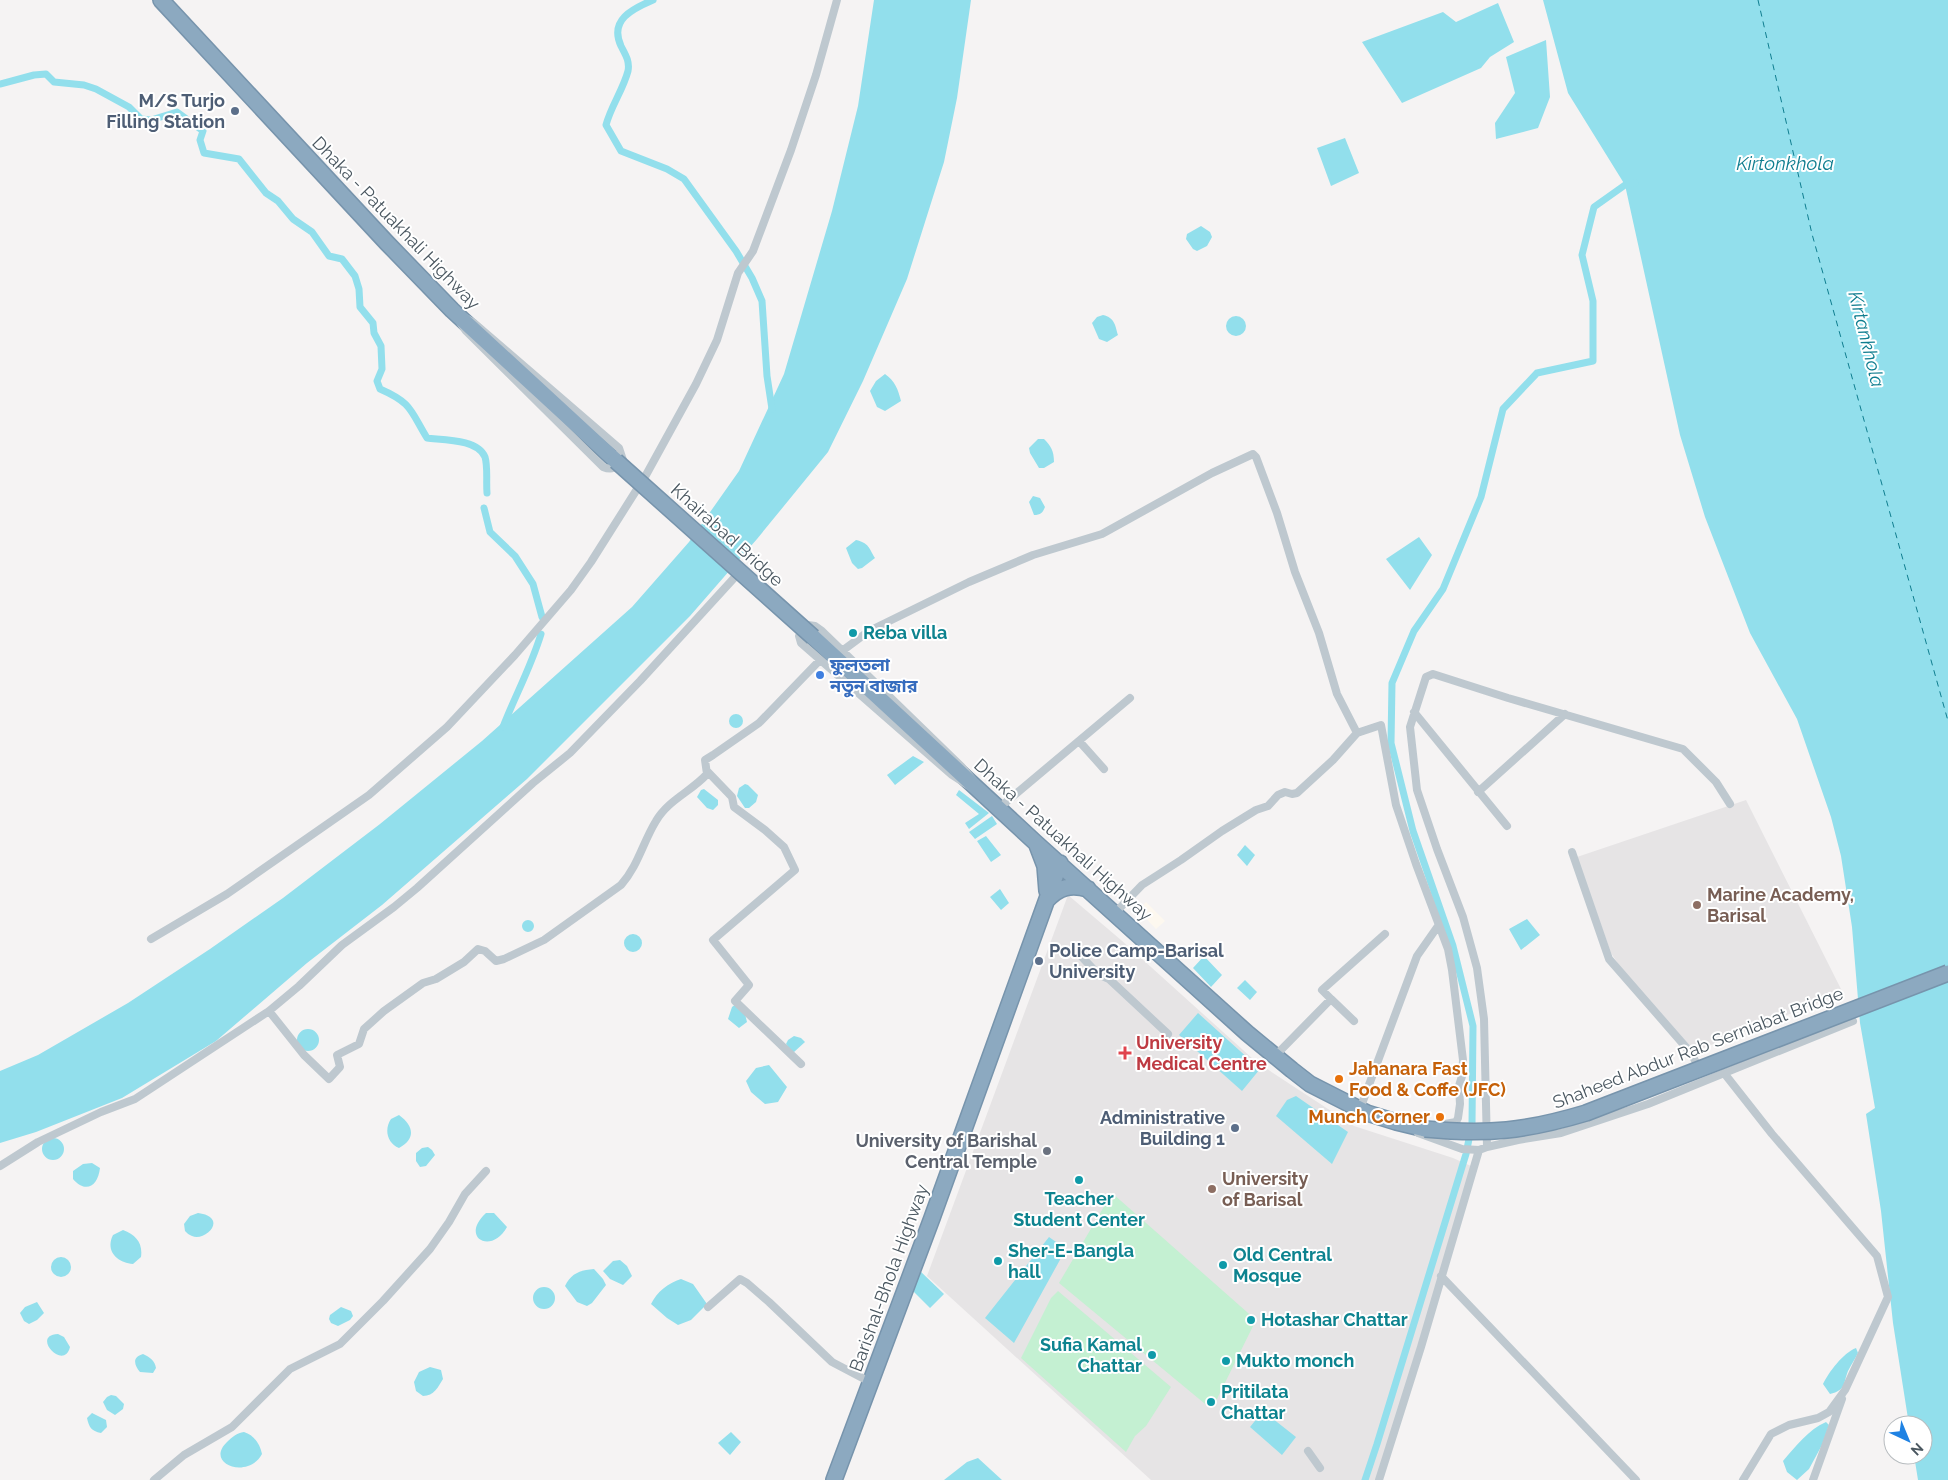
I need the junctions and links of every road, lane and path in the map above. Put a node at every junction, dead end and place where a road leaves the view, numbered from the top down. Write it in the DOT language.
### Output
graph roads {
  1 [pos="161,0"];
  2 [pos="837,0"];
  3 [pos="452,310"];
  4 [pos="616,461"];
  5 [pos="735,577"];
  6 [pos="812,637"];
  7 [pos="842,651"];
  8 [pos="820,660"];
  9 [pos="1130,698"];
  10 [pos="1414,712"];
  11 [pos="1565,714"];
  12 [pos="1357,733"];
  13 [pos="1078,741"];
  14 [pos="1104,768"];
  15 [pos="708,771"];
  16 [pos="1478,792"];
  17 [pos="994,803"];
  18 [pos="1730,804"];
  19 [pos="1507,826"];
  20 [pos="1036,843"];
  21 [pos="1572,852"];
  22 [pos="1060,863"];
  23 [pos="1088,889"];
  24 [pos="1047,900"];
  25 [pos="1115,913"];
  26 [pos="1438,926"];
  27 [pos="1385,934"];
  28 [pos="151,939"];
  29 [pos="1079,954"];
  30 [pos="1948,973"];
  31 [pos="1331,1000"];
  32 [pos="269,1011"];
  33 [pos="1354,1021"];
  34 [pos="1853,1021"];
  35 [pos="1168,1034"];
  36 [pos="1275,1056"];
  37 [pos="801,1064"];
  38 [pos="1724,1073"];
  39 [pos="1705,1081"];
  40 [pos="1360,1109"];
  41 [pos="1396,1122"];
  42 [pos="1425,1129"];
  43 [pos="1480,1149"];
  44 [pos="0,1166"];
  45 [pos="486,1171"];
  46 [pos="1441,1276"];
  47 [pos="708,1307"];
  48 [pos="870,1382"];
  49 [pos="1845,1390"];
  50 [pos="1308,1451"];
  51 [pos="1320,1468"];
  52 [pos="154,1480"];
  53 [pos="834,1480"];
  54 [pos="1379,1480"];
  55 [pos="1636,1480"];
  56 [pos="1743,1480"];
  57 [pos="1813,1480"];
  1 -- 3 [label="highway, Dhaka - Patuakhali Highway"];
  2 -- 28 [label="street"];
  3 -- 3 [label="street"];
  3 -- 4 [label="highway, Dhaka - Patuakhali Highway"];
  4 -- 6 [label="highway, Khairabad Bridge, bridge"];
  5 -- 32 [label="street"];
  6 -- 17 [label="highway, Dhaka - Patuakhali Highway"];
  7 -- 8 [label="street"];
  7 -- 12 [label="street"];
  7 -- 17 [label="street"];
  8 -- 15 [label="street"];
  8 -- 17 [label="street"];
  9 -- 13 [label="street"];
  10 -- 11 [label="street"];
  10 -- 16 [label="street"];
  10 -- 43 [label="street"];
  11 -- 16 [label="street"];
  11 -- 18 [label="street"];
  12 -- 25 [label="street"];
  12 -- 26 [label="street"];
  13 -- 14 [label="street"];
  13 -- 17 [label="street"];
  15 -- 32 [label="street"];
  15 -- 37 [label="street"];
  16 -- 19 [label="street"];
  17 -- 20 [label="highway, Dhaka - Patuakhali Highway"];
  20 -- 22 [label="highway, Dhaka - Patuakhali Highway"];
  20 -- 24 [label="highway"];
  21 -- 39 [label="street"];
  22 -- 23 [label="highway, Dhaka - Patuakhali Highway"];
  22 -- 24 [label="highway, Barishal-Bhola Highway"];
  23 -- 24 [label="highway"];
  23 -- 25 [label="highway, Dhaka - Patuakhali Highway"];
  24 -- 48 [label="highway, Barishal-Bhola Highway"];
  25 -- 36 [label="highway, Dhaka - Patuakhali Highway"];
  26 -- 40 [label="street"];
  26 -- 41 [label="street"];
  27 -- 31 [label="street"];
  29 -- 35 [label="street"];
  30 -- 42 [label="highway, Shaheed Abdur Rab Serniabat Bridge, bridge"];
  31 -- 33 [label="street"];
  31 -- 36 [label="street"];
  32 -- 44 [label="street"];
  34 -- 38 [label="street"];
  36 -- 40 [label="highway, Dhaka - Patuakhali Highway"];
  38 -- 39 [label="street"];
  38 -- 49 [label="street"];
  39 -- 43 [label="street"];
  40 -- 41 [label="highway, Dhaka - Patuakhali Highway"];
  41 -- 42 [label="highway, Dhaka - Patuakhali Highway"];
  41 -- 43 [label="street"];
  43 -- 46 [label="street"];
  45 -- 52 [label="street"];
  46 -- 54 [label="street"];
  46 -- 55 [label="street"];
  47 -- 48 [label="street"];
  48 -- 53 [label="highway, Barishal-Bhola Highway"];
  49 -- 56 [label="street"];
  49 -- 57 [label="street"];
  50 -- 51 [label="street"];
}
